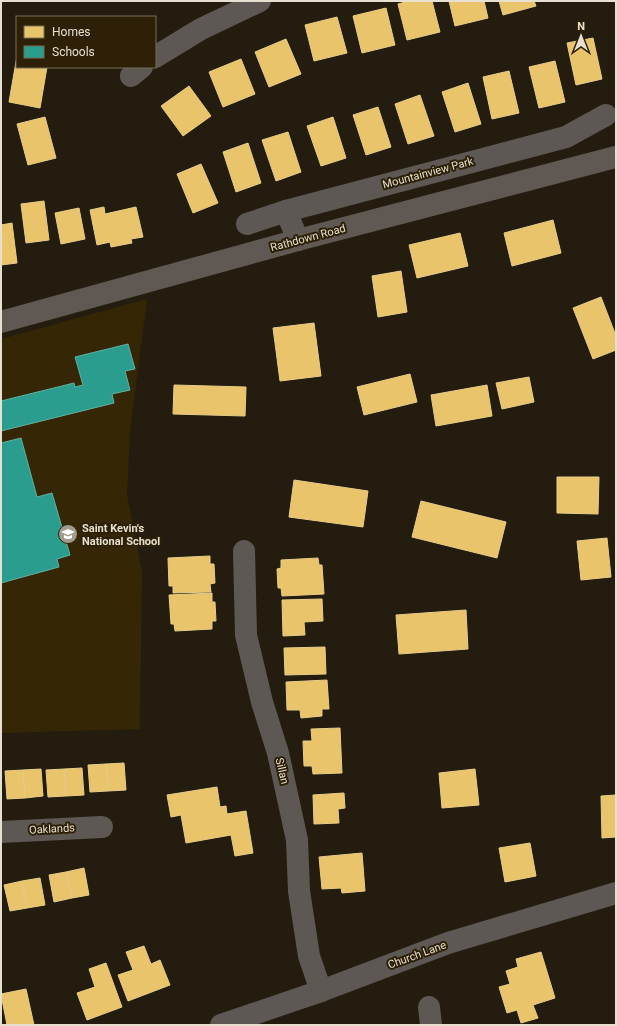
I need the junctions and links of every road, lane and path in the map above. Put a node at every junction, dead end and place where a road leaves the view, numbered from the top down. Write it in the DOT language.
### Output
graph roads {
  1 [pos="260,1"];
  2 [pos="156,56"];
  3 [pos="606,115"];
  4 [pos="616,157"];
  5 [pos="286,211"];
  6 [pos="248,224"];
  7 [pos="298,240"];
  8 [pos="1,322"];
  9 [pos="244,551"];
  10 [pos="102,827"];
  11 [pos="1,832"];
  12 [pos="616,893"];
  13 [pos="321,991"];
  14 [pos="221,1025"];
  1 -- 2 [label="street"];
  3 -- 5 [label="street, Mountainview Park"];
  4 -- 7 [label="main road, Rathdown Road"];
  5 -- 6 [label="street, Mountainview Park"];
  5 -- 7 [label="street"];
  7 -- 8 [label="main road, Rathdown Road"];
  9 -- 13 [label="street, Sillan"];
  10 -- 11 [label="street, Oaklands"];
  12 -- 13 [label="street, Church Lane"];
  13 -- 14 [label="street, Church Lane"];
}
